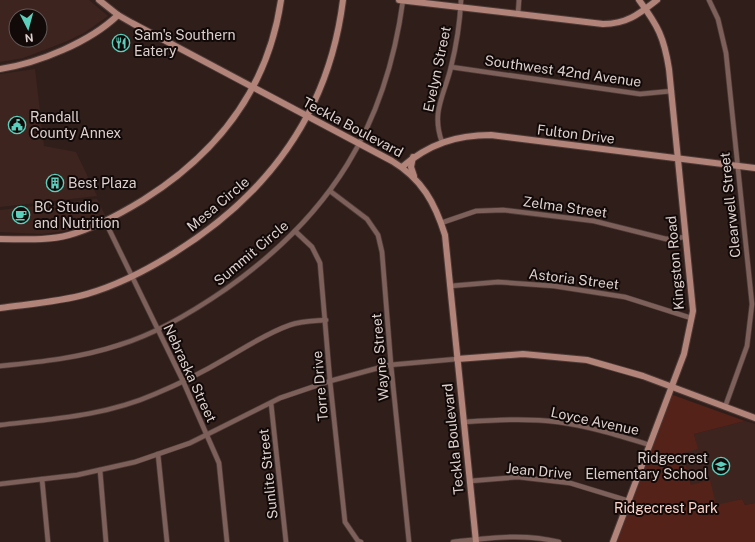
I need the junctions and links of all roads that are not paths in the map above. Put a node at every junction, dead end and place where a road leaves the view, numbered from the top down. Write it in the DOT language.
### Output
graph roads {
  1 [pos="99,0"];
  2 [pos="281,0"];
  3 [pos="343,0"];
  4 [pos="399,0"];
  5 [pos="403,0"];
  6 [pos="461,0"];
  7 [pos="519,0"];
  8 [pos="639,0"];
  9 [pos="657,0"];
  10 [pos="709,0"];
  11 [pos="461,8"];
  12 [pos="645,9"];
  13 [pos="518,14"];
  14 [pos="118,15"];
  15 [pos="451,67"];
  16 [pos="0,69"];
  17 [pos="253,88"];
  18 [pos="672,92"];
  19 [pos="308,116"];
  20 [pos="442,142"];
  21 [pos="359,143"];
  22 [pos="413,157"];
  23 [pos="678,159"];
  24 [pos="737,166"];
  25 [pos="402,167"];
  26 [pos="755,168"];
  27 [pos="414,178"];
  28 [pos="330,191"];
  29 [pos="105,221"];
  30 [pos="441,223"];
  31 [pos="295,231"];
  32 [pos="686,237"];
  33 [pos="0,239"];
  34 [pos="132,276"];
  35 [pos="450,286"];
  36 [pos="0,308"];
  37 [pos="691,318"];
  38 [pos="326,320"];
  39 [pos="157,329"];
  40 [pos="457,359"];
  41 [pos="392,365"];
  42 [pos="0,366"];
  43 [pos="183,381"];
  44 [pos="330,381"];
  45 [pos="672,387"];
  46 [pos="271,403"];
  47 [pos="725,407"];
  48 [pos="755,418"];
  49 [pos="464,422"];
  50 [pos="0,425"];
  51 [pos="206,435"];
  52 [pos="650,445"];
  53 [pos="158,454"];
  54 [pos="100,470"];
  55 [pos="42,479"];
  56 [pos="470,481"];
  57 [pos="0,484"];
  58 [pos="629,501"];
  59 [pos="534,540"];
  60 [pos="476,541"];
  61 [pos="48,542"];
  62 [pos="106,542"];
  63 [pos="167,542"];
  64 [pos="227,542"];
  65 [pos="286,542"];
  66 [pos="361,542"];
  67 [pos="409,542"];
  68 [pos="453,542"];
  69 [pos="559,542"];
  70 [pos="613,542"];
  1 -- 14 [label="street, Teckla Boulevard"];
  2 -- 17 [label="street"];
  3 -- 19 [label="street, Mesa Circle"];
  4 -- 5 [label="street"];
  5 -- 11 [label="street"];
  5 -- 21 [label="street, Summit Circle"];
  6 -- 11 [label="street, Evelyn Street"];
  7 -- 13 [label="street"];
  8 -- 12 [label="street, Kingston Road"];
  9 -- 12 [label="street"];
  10 -- 24 [label="street, Clearwell Street"];
  11 -- 13 [label="street"];
  11 -- 15 [label="street, Evelyn Street"];
  12 -- 13 [label="street"];
  12 -- 18 [label="street, Kingston Road"];
  14 -- 16 [label="street"];
  14 -- 17 [label="street, Teckla Boulevard"];
  15 -- 18 [label="street, Southwest 42nd Avenue"];
  15 -- 20 [label="street, Evelyn Street"];
  17 -- 19 [label="street, Teckla Boulevard"];
  17 -- 29 [label="street"];
  18 -- 23 [label="street, Kingston Road"];
  19 -- 21 [label="street, Teckla Boulevard"];
  19 -- 34 [label="street, Mesa Circle"];
  20 -- 22 [label="street, Fulton Drive"];
  20 -- 23 [label="street, Fulton Drive"];
  21 -- 25 [label="street, Teckla Boulevard"];
  21 -- 28 [label="street, Summit Circle"];
  22 -- 25 [label="street, Fulton Drive"];
  22 -- 27 [label="street"];
  23 -- 24 [label="street, Fulton Drive"];
  23 -- 32 [label="street, Kingston Road"];
  24 -- 26 [label="street, Fulton Drive"];
  24 -- 47 [label="street, Clearwell Street"];
  25 -- 27 [label="street, Teckla Boulevard"];
  27 -- 30 [label="street, Teckla Boulevard"];
  28 -- 31 [label="street, Summit Circle"];
  28 -- 41 [label="street, Wayne Street"];
  29 -- 33 [label="street"];
  29 -- 34 [label="street, Nebraska Street"];
  30 -- 32 [label="street, Zelma Street"];
  30 -- 35 [label="street, Teckla Boulevard"];
  31 -- 38 [label="street, Torre Drive"];
  31 -- 39 [label="street, Summit Circle"];
  32 -- 37 [label="street, Kingston Road"];
  34 -- 36 [label="street, Mesa Circle"];
  34 -- 39 [label="street, Nebraska Street"];
  35 -- 37 [label="street, Astoria Street"];
  35 -- 40 [label="street, Teckla Boulevard"];
  37 -- 45 [label="street, Kingston Road"];
  38 -- 43 [label="street"];
  38 -- 44 [label="street, Torre Drive"];
  39 -- 42 [label="street, Summit Circle"];
  39 -- 43 [label="street, Nebraska Street"];
  40 -- 41 [label="street"];
  40 -- 45 [label="street"];
  40 -- 49 [label="street, Teckla Boulevard"];
  41 -- 44 [label="street"];
  41 -- 67 [label="street, Wayne Street"];
  43 -- 50 [label="street"];
  43 -- 51 [label="street, Nebraska Street"];
  44 -- 46 [label="street"];
  44 -- 66 [label="street, Torre Drive"];
  45 -- 47 [label="street"];
  45 -- 52 [label="street, Kingston Road"];
  46 -- 51 [label="street"];
  46 -- 65 [label="street, Sunlite Street"];
  47 -- 48 [label="street"];
  49 -- 52 [label="street, Loyce Avenue"];
  49 -- 56 [label="street, Teckla Boulevard"];
  51 -- 53 [label="street"];
  51 -- 64 [label="street, Nebraska Street"];
  52 -- 58 [label="street, Kingston Road"];
  53 -- 54 [label="street"];
  53 -- 63 [label="street"];
  54 -- 55 [label="street"];
  54 -- 62 [label="street"];
  55 -- 57 [label="street"];
  55 -- 61 [label="street"];
  56 -- 58 [label="street, Jean Drive"];
  56 -- 60 [label="street, Teckla Boulevard"];
  58 -- 70 [label="street, Kingston Road"];
  59 -- 60 [label="street"];
  59 -- 69 [label="street"];
  60 -- 68 [label="street"];
}
